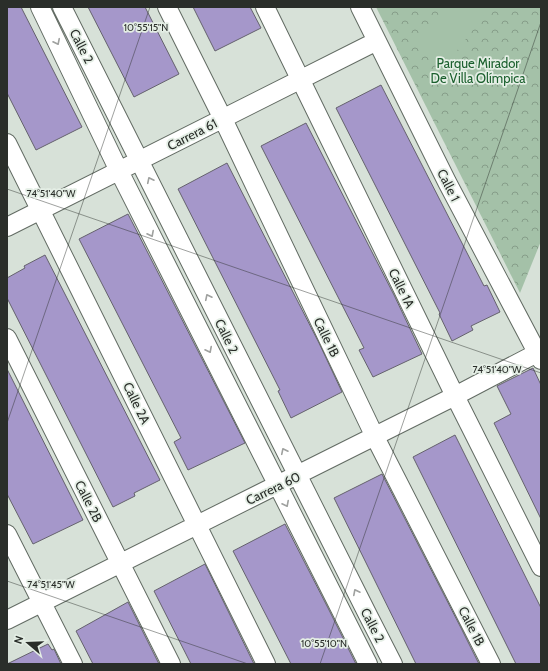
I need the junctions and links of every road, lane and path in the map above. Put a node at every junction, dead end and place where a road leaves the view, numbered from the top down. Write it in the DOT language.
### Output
graph roads {
  1 [pos="40,7"];
  2 [pos="62,7"];
  3 [pos="167,7"];
  4 [pos="265,7"];
  5 [pos="360,7"];
  6 [pos="377,41"];
  7 [pos="301,79"];
  8 [pos="223,119"];
  9 [pos="7,143"];
  10 [pos="140,160"];
  11 [pos="119,171"];
  12 [pos="41,211"];
  13 [pos="7,228"];
  14 [pos="7,338"];
  15 [pos="539,356"];
  16 [pos="455,396"];
  17 [pos="375,436"];
  18 [pos="297,476"];
  19 [pos="277,486"];
  20 [pos="197,525"];
  21 [pos="7,534"];
  22 [pos="120,564"];
  23 [pos="541,567"];
  24 [pos="42,603"];
  25 [pos="7,620"];
  26 [pos="73,664"];
  27 [pos="171,664"];
  28 [pos="266,664"];
  29 [pos="368,664"];
  30 [pos="393,664"];
  31 [pos="491,664"];
  1 -- 11 [label="street, Calle 2, one-way"];
  2 -- 10 [label="street, Calle 2"];
  3 -- 8 [label="street, Calle 1B"];
  4 -- 7 [label="street, Calle 1A"];
  5 -- 6 [label="street, Calle 1"];
  6 -- 7 [label="street, Carrera 61"];
  6 -- 15 [label="street, Calle 1"];
  7 -- 8 [label="street, Carrera 61"];
  7 -- 16 [label="street, Calle 1A"];
  8 -- 10 [label="street, Carrera 61"];
  8 -- 17 [label="street, Calle 1B"];
  9 -- 12 [label="street, Calle 2A"];
  10 -- 11 [label="street, Carrera 61"];
  18 -- 10 [label="street, Calle 2, one-way"];
  11 -- 12 [label="street, Carrera 61"];
  11 -- 19 [label="street, Calle 2, one-way"];
  12 -- 13 [label="street, Carrera 61"];
  12 -- 20 [label="street, Calle 2A"];
  14 -- 22 [label="street, Calle 2B"];
  15 -- 16 [label="street, Carrera 60"];
  16 -- 17 [label="street, Carrera 60"];
  16 -- 23 [label="street, Calle 1A"];
  17 -- 18 [label="street, Carrera 60"];
  17 -- 31 [label="street, Calle 1B"];
  18 -- 19 [label="street, Carrera 60"];
  30 -- 18 [label="street, Calle 2, one-way"];
  19 -- 20 [label="street, Carrera 60"];
  19 -- 29 [label="street, Calle 2, one-way"];
  20 -- 22 [label="street, Carrera 60"];
  20 -- 28 [label="street, Calle 2A"];
  21 -- 24 [label="street"];
  22 -- 24 [label="street, Carrera 60"];
  22 -- 27 [label="street, Calle 2B"];
  24 -- 25 [label="street, Carrera 60"];
  24 -- 26 [label="street"];
}
